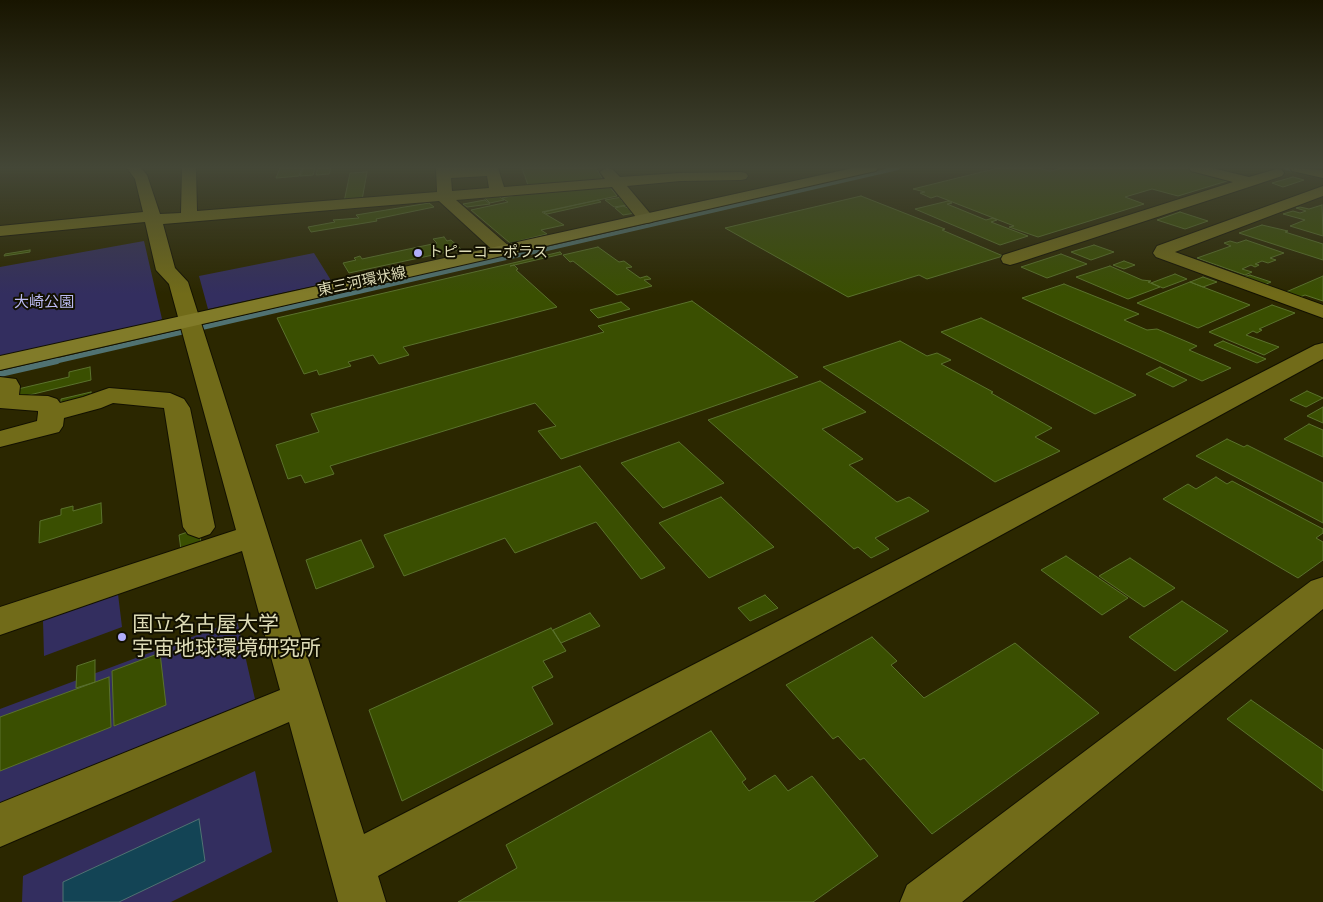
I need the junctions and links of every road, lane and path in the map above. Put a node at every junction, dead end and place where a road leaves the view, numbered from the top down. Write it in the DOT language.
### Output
graph roads {
  1 [pos="150,210"];
  2 [pos="189,210"];
  3 [pos="274,210"];
  4 [pos="458,210"];
  5 [pos="639,210"];
  6 [pos="681,210"];
  7 [pos="1162,210"];
  8 [pos="1274,210"];
  9 [pos="189,217"];
  10 [pos="152,218"];
  11 [pos="646,218"];
  12 [pos="0,231"];
  13 [pos="504,251"];
  14 [pos="1010,259"];
  15 [pos="1323,312"];
  16 [pos="189,320"];
  17 [pos="1323,350"];
  18 [pos="0,363"];
  19 [pos="0,384"];
  20 [pos="50,414"];
  21 [pos="0,439"];
  22 [pos="199,527"];
  23 [pos="253,536"];
  24 [pos="1323,590"];
  25 [pos="0,621"];
  26 [pos="302,698"];
  27 [pos="0,825"];
  28 [pos="352,865"];
  29 [pos="362,902"];
  30 [pos="924,902"];
  1 -- 10 [label="street"];
  2 -- 9 [label="street"];
  3 -- 9 [label="street"];
  4 -- 13 [label="street"];
  5 -- 11 [label="street"];
  6 -- 11 [label="main road, 東三河環状線"];
  7 -- 14 [label="street"];
  8 -- 15 [label="street"];
  9 -- 10 [label="street"];
  10 -- 12 [label="street"];
  10 -- 16 [label="street"];
  11 -- 13 [label="main road, 東三河環状線"];
  13 -- 16 [label="main road, 東三河環状線"];
  16 -- 18 [label="main road, 東三河環状線"];
  16 -- 23 [label="street"];
  17 -- 28 [label="street"];
  19 -- 20 [label="street"];
  20 -- 21 [label="street"];
  20 -- 22 [label="street"];
  23 -- 25 [label="street"];
  23 -- 26 [label="street"];
  24 -- 30 [label="street"];
  26 -- 27 [label="street"];
  26 -- 28 [label="street"];
  28 -- 29 [label="street"];
}
